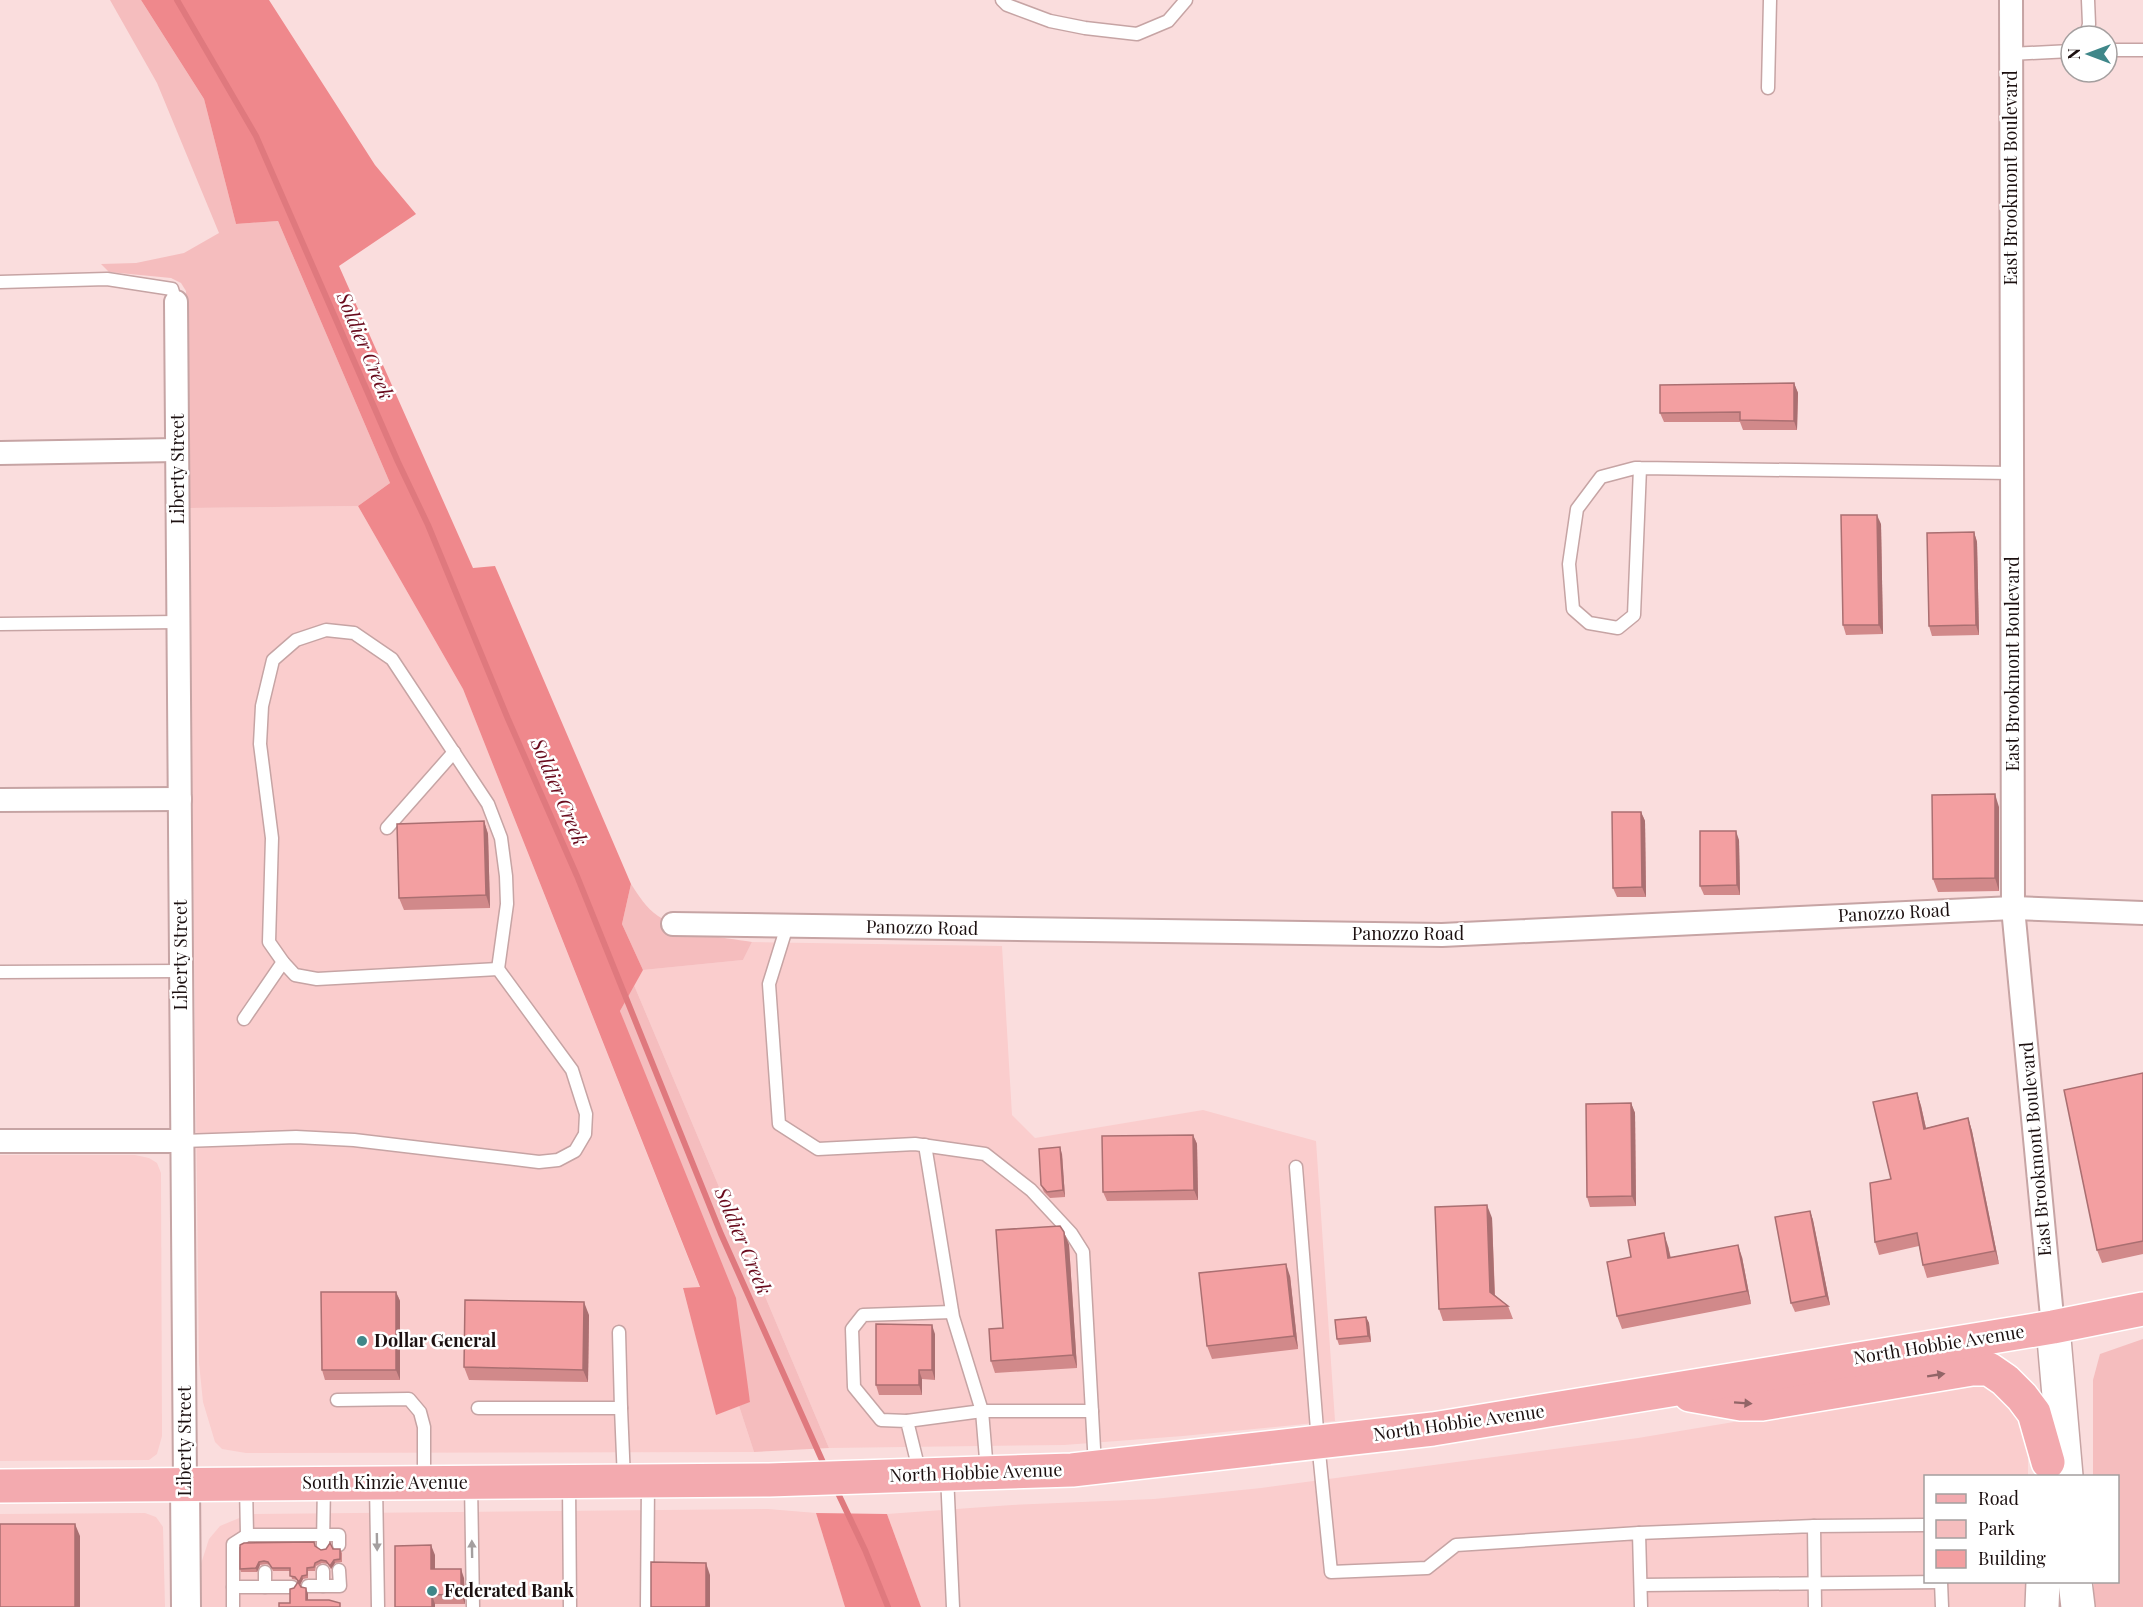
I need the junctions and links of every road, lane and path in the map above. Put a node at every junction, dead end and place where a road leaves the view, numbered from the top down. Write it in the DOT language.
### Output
graph roads {
  1 [pos="1002,0"];
  2 [pos="1186,0"];
  3 [pos="1770,0"];
  4 [pos="2011,0"];
  5 [pos="2088,0"];
  6 [pos="2089,24"];
  7 [pos="2119,50"];
  8 [pos="2143,50"];
  9 [pos="2059,52"];
  10 [pos="2010,54"];
  11 [pos="1768,88"];
  12 [pos="0,282"];
  13 [pos="176,302"];
  14 [pos="177,450"];
  15 [pos="0,453"];
  16 [pos="1640,468"];
  17 [pos="2012,473"];
  18 [pos="179,622"];
  19 [pos="0,624"];
  20 [pos="454,752"];
  21 [pos="180,799"];
  22 [pos="0,800"];
  23 [pos="387,828"];
  24 [pos="2013,908"];
  25 [pos="2143,913"];
  26 [pos="673,924"];
  27 [pos="787,926"];
  28 [pos="283,962"];
  29 [pos="498,969"];
  30 [pos="181,971"];
  31 [pos="0,972"];
  32 [pos="244,1019"];
  33 [pos="0,1141"];
  34 [pos="183,1141"];
  35 [pos="925,1145"];
  36 [pos="1296,1167"];
  37 [pos="2143,1309"];
  38 [pos="952,1312"];
  39 [pos="2053,1327"];
  40 [pos="619,1332"];
  41 [pos="1665,1391"];
  42 [pos="337,1400"];
  43 [pos="478,1408"];
  44 [pos="621,1408"];
  45 [pos="982,1411"];
  46 [pos="1092,1411"];
  47 [pos="907,1421"];
  48 [pos="1318,1442"];
  49 [pos="1095,1467"];
  50 [pos="2054,1472"];
  51 [pos="987,1473"];
  52 [pos="920,1475"];
  53 [pos="769,1480"];
  54 [pos="636,1481"];
  55 [pos="569,1482"];
  56 [pos="376,1483"];
  57 [pos="424,1483"];
  58 [pos="471,1483"];
  59 [pos="246,1484"];
  60 [pos="324,1484"];
  61 [pos="185,1485"];
  62 [pos="0,1486"];
  63 [pos="1924,1525"];
  64 [pos="1814,1526"];
  65 [pos="1639,1533"];
  66 [pos="247,1535"];
  67 [pos="323,1540"];
  68 [pos="339,1545"];
  69 [pos="323,1570"];
  70 [pos="339,1570"];
  71 [pos="265,1572"];
  72 [pos="1924,1582"];
  73 [pos="1941,1583"];
  74 [pos="2043,1583"];
  75 [pos="2075,1583"];
  76 [pos="1815,1584"];
  77 [pos="1641,1585"];
  78 [pos="308,1586"];
  79 [pos="323,1586"];
  80 [pos="233,1587"];
  81 [pos="265,1587"];
  82 [pos="292,1587"];
  83 [pos="186,1607"];
  84 [pos="233,1607"];
  85 [pos="378,1607"];
  86 [pos="473,1607"];
  87 [pos="570,1607"];
  88 [pos="647,1607"];
  89 [pos="952,1607"];
  90 [pos="1641,1607"];
  91 [pos="1815,1607"];
  92 [pos="1942,1607"];
  93 [pos="2042,1607"];
  94 [pos="2078,1607"];
  1 -- 2 [label="lane"];
  3 -- 11 [label="lane"];
  4 -- 10 [label="street, East Brookmont Boulevard"];
  5 -- 6 [label="lane"];
  7 -- 8 [label="lane"];
  9 -- 10 [label="lane"];
  10 -- 17 [label="street, East Brookmont Boulevard"];
  12 -- 13 [label="lane"];
  13 -- 14 [label="street, Liberty Street"];
  14 -- 15 [label="street"];
  14 -- 18 [label="street, Liberty Street"];
  16 -- 16 [label="lane"];
  16 -- 17 [label="lane"];
  17 -- 24 [label="street, East Brookmont Boulevard"];
  18 -- 19 [label="lane"];
  18 -- 21 [label="street, Liberty Street"];
  20 -- 23 [label="lane"];
  20 -- 28 [label="lane"];
  20 -- 29 [label="lane"];
  21 -- 22 [label="street"];
  21 -- 30 [label="street, Liberty Street"];
  24 -- 25 [label="street, Panozzo Road"];
  24 -- 27 [label="street, Panozzo Road"];
  24 -- 39 [label="street, East Brookmont Boulevard"];
  26 -- 27 [label="street, Panozzo Road"];
  27 -- 35 [label="lane"];
  28 -- 29 [label="lane"];
  28 -- 32 [label="lane"];
  29 -- 34 [label="lane"];
  30 -- 31 [label="lane"];
  30 -- 34 [label="street, Liberty Street"];
  33 -- 34 [label="street"];
  34 -- 61 [label="street, Liberty Street"];
  35 -- 38 [label="lane"];
  35 -- 46 [label="lane"];
  36 -- 48 [label="lane"];
  37 -- 39 [label="main road, North Hobbie Avenue"];
  38 -- 45 [label="lane"];
  38 -- 47 [label="lane"];
  39 -- 41 [label="main road, North Hobbie Avenue"];
  39 -- 50 [label="main road, East Brookmont Boulevard"];
  40 -- 44 [label="lane"];
  41 -- 48 [label="main road, North Hobbie Avenue"];
  41 -- 50 [label="main road, one-way"];
  42 -- 57 [label="lane"];
  43 -- 44 [label="lane"];
  44 -- 54 [label="lane"];
  45 -- 46 [label="lane"];
  45 -- 47 [label="lane"];
  45 -- 51 [label="lane"];
  46 -- 49 [label="lane"];
  47 -- 52 [label="lane"];
  48 -- 49 [label="main road, North Hobbie Avenue"];
  48 -- 65 [label="lane"];
  49 -- 51 [label="main road, North Hobbie Avenue"];
  51 -- 52 [label="main road, North Hobbie Avenue"];
  52 -- 53 [label="main road, North Hobbie Avenue"];
  52 -- 89 [label="lane"];
  53 -- 54 [label="main road, South Kinzie Avenue"];
  54 -- 55 [label="main road, South Kinzie Avenue"];
  54 -- 88 [label="lane"];
  55 -- 58 [label="main road, South Kinzie Avenue"];
  55 -- 87 [label="lane"];
  56 -- 57 [label="main road, South Kinzie Avenue"];
  56 -- 60 [label="main road, South Kinzie Avenue"];
  56 -- 85 [label="lane, one-way"];
  57 -- 58 [label="main road, South Kinzie Avenue"];
  86 -- 58 [label="lane, one-way"];
  59 -- 60 [label="main road, South Kinzie Avenue"];
  59 -- 61 [label="main road, South Kinzie Avenue"];
  59 -- 66 [label="lane"];
  60 -- 67 [label="lane"];
  61 -- 62 [label="main road, South Kinzie Avenue"];
  61 -- 83 [label="street, Liberty Street"];
  63 -- 64 [label="lane"];
  64 -- 65 [label="lane"];
  64 -- 76 [label="lane"];
  65 -- 77 [label="lane"];
  66 -- 67 [label="lane"];
  66 -- 80 [label="lane"];
  67 -- 68 [label="lane"];
  69 -- 79 [label="lane"];
  70 -- 79 [label="lane"];
  71 -- 81 [label="lane"];
  72 -- 76 [label="lane"];
  73 -- 92 [label="lane"];
  74 -- 93 [label="main road"];
  75 -- 94 [label="main road"];
  76 -- 77 [label="lane"];
  76 -- 91 [label="lane"];
  77 -- 90 [label="lane"];
  78 -- 79 [label="lane"];
  80 -- 81 [label="lane"];
  80 -- 84 [label="lane"];
  81 -- 82 [label="lane"];
}
